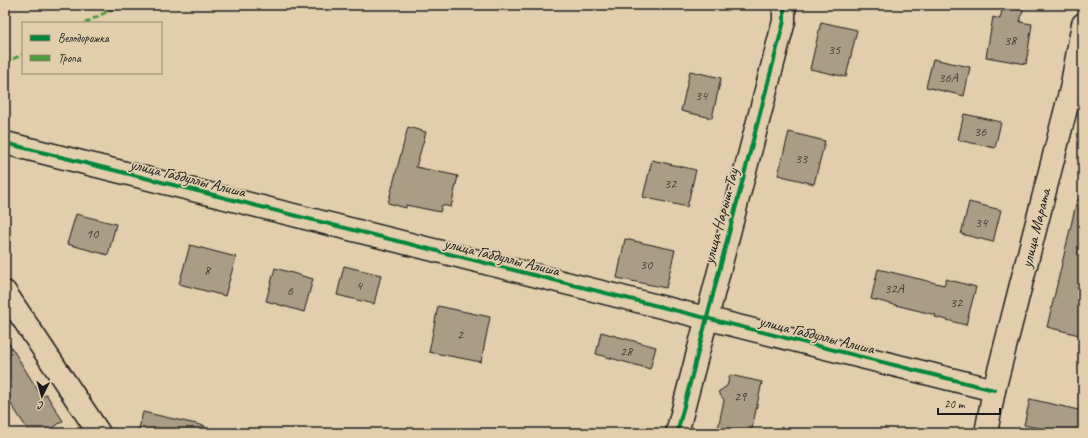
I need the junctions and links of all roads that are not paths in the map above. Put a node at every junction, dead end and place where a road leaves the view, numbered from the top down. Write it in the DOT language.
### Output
graph roads {
  1 [pos="784,5"];
  2 [pos="1083,24"];
  3 [pos="5,143"];
  4 [pos="5,292"];
  5 [pos="705,319"];
  6 [pos="994,390"];
  7 [pos="99,433"];
  8 [pos="677,433"];
  9 [pos="986,433"];
  1 -- 5 [label="street, улица Нарыш-Тау"];
  2 -- 6 [label="street, улица Марата"];
  3 -- 5 [label="street, улица Габдуллы Алиша"];
  4 -- 7 [label="street"];
  5 -- 6 [label="street, улица Габдуллы Алиша"];
  5 -- 8 [label="street, улица Нарыш-Тау"];
  6 -- 9 [label="street, улица Марата"];
}
